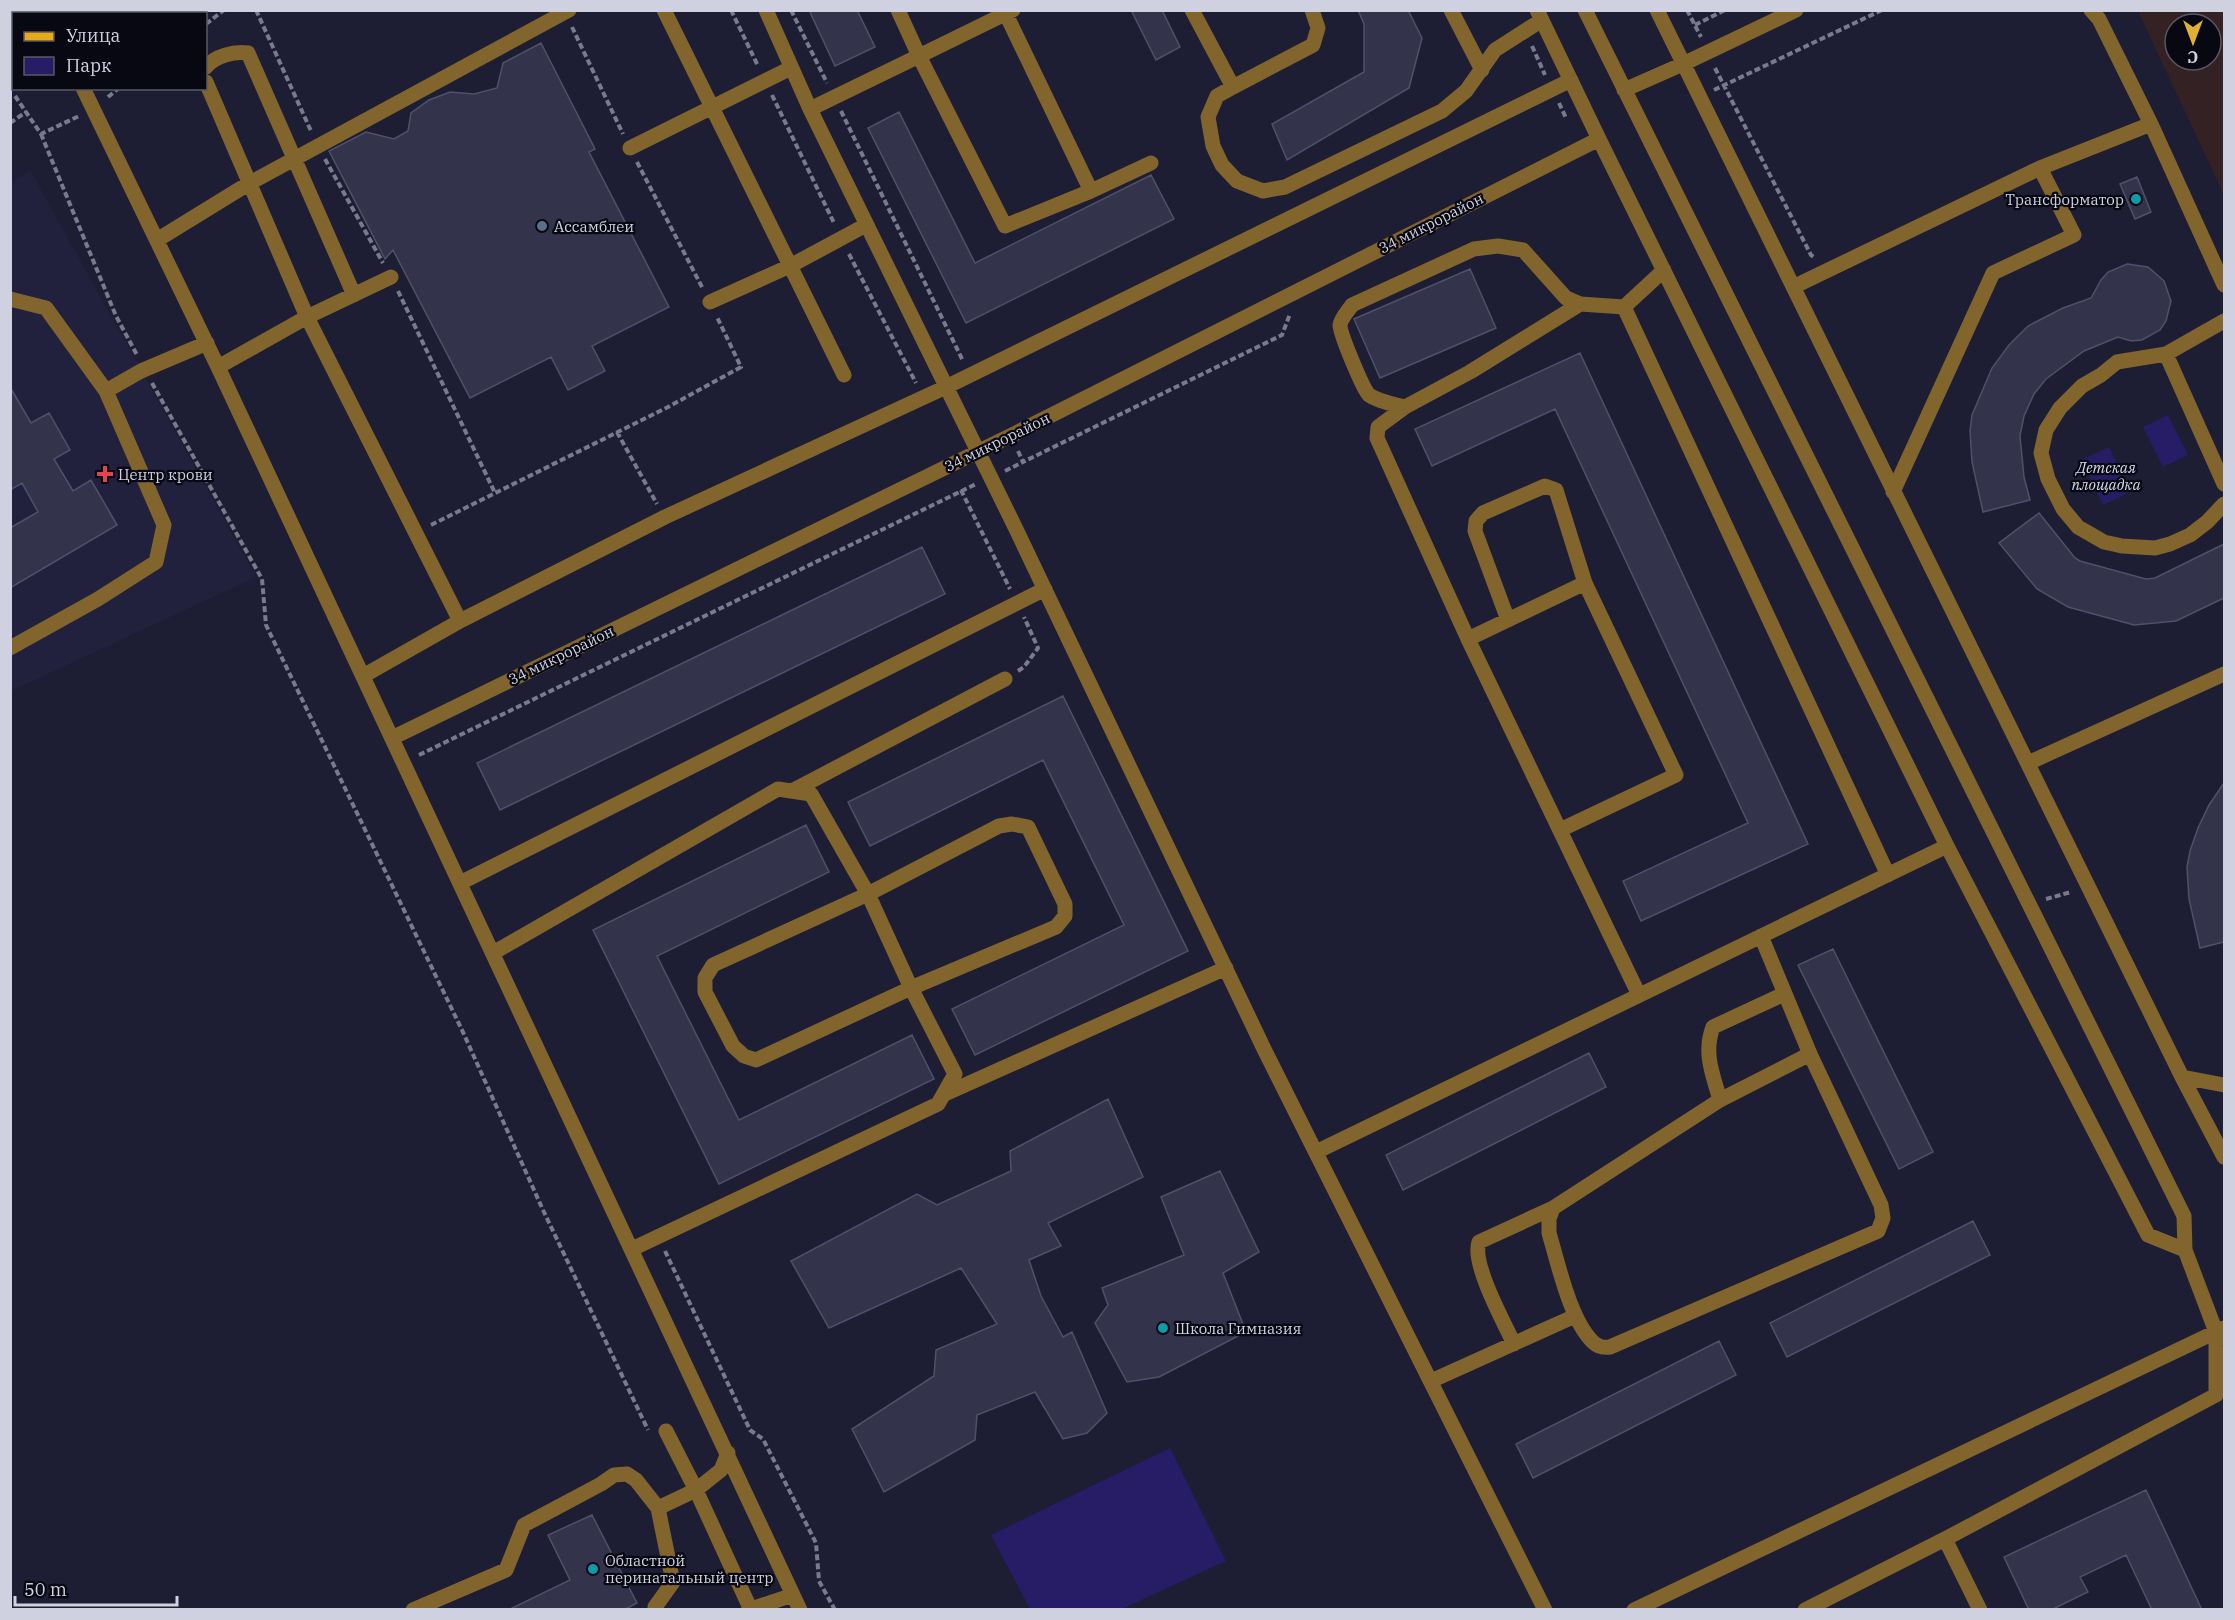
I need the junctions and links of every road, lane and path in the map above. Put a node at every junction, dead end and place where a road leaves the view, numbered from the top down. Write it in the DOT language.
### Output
graph roads {
  1 [pos="224,10"];
  2 [pos="256,10"];
  3 [pos="664,10"];
  4 [pos="731,10"];
  5 [pos="765,10"];
  6 [pos="791,10"];
  7 [pos="897,10"];
  8 [pos="1192,10"];
  9 [pos="1312,10"];
  10 [pos="1451,10"];
  11 [pos="1585,10"];
  12 [pos="1657,10"];
  13 [pos="1687,10"];
  14 [pos="1725,10"];
  15 [pos="1796,10"];
  16 [pos="1882,10"];
  17 [pos="2091,10"];
  18 [pos="1008,11"];
  19 [pos="567,12"];
  20 [pos="1540,15"];
  21 [pos="207,23"];
  22 [pos="1695,25"];
  23 [pos="1709,52"];
  24 [pos="919,56"];
  25 [pos="1683,64"];
  26 [pos="207,66"];
  27 [pos="791,68"];
  28 [pos="1482,70"];
  29 [pos="765,80"];
  30 [pos="1571,80"];
  31 [pos="207,84"];
  32 [pos="1723,86"];
  33 [pos="1233,87"];
  34 [pos="10,88"];
  35 [pos="84,90"];
  36 [pos="117,90"];
  37 [pos="1624,90"];
  38 [pos="1700,97"];
  39 [pos="834,98"];
  40 [pos="711,106"];
  41 [pos="95,108"];
  42 [pos="810,109"];
  43 [pos="26,112"];
  44 [pos="10,123"];
  45 [pos="2151,124"];
  46 [pos="1599,139"];
  47 [pos="318,146"];
  48 [pos="630,148"];
  49 [pos="295,158"];
  50 [pos="1151,163"];
  51 [pos="2040,168"];
  52 [pos="248,184"];
  53 [pos="1091,191"];
  54 [pos="867,225"];
  55 [pos="841,238"];
  56 [pos="157,240"];
  57 [pos="790,266"];
  58 [pos="1834,267"];
  59 [pos="1665,270"];
  60 [pos="391,277"];
  61 [pos="2224,285"];
  62 [pos="1794,287"];
  63 [pos="1301,289"];
  64 [pos="354,295"];
  65 [pos="10,299"];
  66 [pos="710,302"];
  67 [pos="1580,304"];
  68 [pos="1624,307"];
  69 [pos="307,317"];
  70 [pos="2224,321"];
  71 [pos="207,343"];
  72 [pos="2166,354"];
  73 [pos="218,367"];
  74 [pos="843,375"];
  75 [pos="970,375"];
  76 [pos="946,387"];
  77 [pos="106,391"];
  78 [pos="923,397"];
  79 [pos="1405,407"];
  80 [pos="617,432"];
  81 [pos="1012,435"];
  82 [pos="977,452"];
  83 [pos="2224,484"];
  84 [pos="968,487"];
  85 [pos="1893,492"];
  86 [pos="495,493"];
  87 [pos="2224,504"];
  88 [pos="665,518"];
  89 [pos="415,533"];
  90 [pos="1585,583"];
  91 [pos="1045,589"];
  92 [pos="265,609"];
  93 [pos="1508,620"];
  94 [pos="460,621"];
  95 [pos="1468,639"];
  96 [pos="10,648"];
  97 [pos="2224,674"];
  98 [pos="363,676"];
  99 [pos="1005,679"];
  100 [pos="392,738"];
  101 [pos="404,762"];
  102 [pos="2028,763"];
  103 [pos="792,791"];
  104 [pos="1560,830"];
  105 [pos="1947,846"];
  106 [pos="1888,875"];
  107 [pos="460,883"];
  108 [pos="2089,887"];
  109 [pos="868,894"];
  110 [pos="2029,904"];
  111 [pos="1761,936"];
  112 [pos="493,953"];
  113 [pos="1226,968"];
  114 [pos="911,988"];
  115 [pos="1784,994"];
  116 [pos="1639,995"];
  117 [pos="1810,1054"];
  118 [pos="2182,1077"];
  119 [pos="2224,1085"];
  120 [pos="945,1094"];
  121 [pos="1720,1100"];
  122 [pos="1316,1152"];
  123 [pos="2224,1157"];
  124 [pos="1553,1208"];
  125 [pos="658,1236"];
  126 [pos="632,1249"];
  127 [pos="2185,1250"];
  128 [pos="1575,1316"];
  129 [pos="2222,1334"];
  130 [pos="1514,1344"];
  131 [pos="1431,1381"];
  132 [pos="666,1431"];
  133 [pos="650,1435"];
  134 [pos="728,1453"];
  135 [pos="696,1490"];
  136 [pos="658,1508"];
  137 [pos="1946,1539"];
  138 [pos="793,1595"];
  139 [pos="1655,1605"];
  140 [pos="749,1609"];
  141 [pos="413,1610"];
  142 [pos="655,1610"];
  143 [pos="800,1610"];
  144 [pos="835,1610"];
  145 [pos="1545,1610"];
  146 [pos="1634,1610"];
  147 [pos="1805,1610"];
  148 [pos="1980,1610"];
  1 -- 21 [label="path"];
  2 -- 47 [label="path"];
  3 -- 40 [label="street"];
  4 -- 29 [label="path"];
  5 -- 27 [label="street"];
  6 -- 39 [label="path"];
  7 -- 24 [label="street"];
  8 -- 33 [label="street"];
  9 -- 33 [label="street"];
  10 -- 28 [label="street"];
  11 -- 37 [label="street"];
  12 -- 25 [label="street"];
  13 -- 22 [label="path"];
  14 -- 22 [label="path"];
  15 -- 23 [label="street"];
  16 -- 32 [label="path"];
  17 -- 45 [label="street"];
  18 -- 24 [label="street"];
  18 -- 53 [label="street"];
  19 -- 47 [label="street"];
  19 -- 48 [label="path"];
  20 -- 28 [label="street"];
  20 -- 30 [label="street"];
  22 -- 23 [label="path"];
  23 -- 25 [label="street"];
  23 -- 32 [label="path"];
  24 -- 39 [label="street"];
  24 -- 53 [label="street"];
  25 -- 37 [label="street"];
  25 -- 38 [label="street"];
  26 -- 49 [label="street"];
  27 -- 29 [label="street"];
  27 -- 42 [label="street"];
  28 -- 33 [label="street"];
  29 -- 40 [label="street"];
  29 -- 55 [label="path"];
  30 -- 46 [label="street"];
  30 -- 75 [label="street"];
  31 -- 52 [label="street"];
  32 -- 38 [label="path"];
  32 -- 58 [label="path"];
  34 -- 43 [label="path"];
  35 -- 41 [label="street"];
  36 -- 41 [label="path"];
  37 -- 110 [label="street"];
  38 -- 62 [label="street"];
  39 -- 42 [label="street"];
  39 -- 75 [label="path"];
  40 -- 48 [label="street"];
  40 -- 57 [label="street"];
  41 -- 43 [label="path"];
  41 -- 56 [label="street"];
  42 -- 54 [label="street"];
  43 -- 44 [label="path"];
  45 -- 51 [label="street"];
  45 -- 61 [label="street"];
  46 -- 59 [label="street"];
  46 -- 63 [label="street, 34 микрорайон"];
  47 -- 49 [label="street"];
  47 -- 60 [label="path"];
  48 -- 66 [label="path"];
  49 -- 52 [label="street"];
  49 -- 64 [label="street"];
  50 -- 53 [label="street"];
  51 -- 58 [label="street"];
  51 -- 85 [label="street"];
  52 -- 56 [label="street"];
  52 -- 69 [label="street"];
  54 -- 55 [label="street"];
  54 -- 76 [label="street"];
  55 -- 57 [label="street"];
  55 -- 78 [label="path"];
  56 -- 71 [label="street"];
  57 -- 66 [label="street"];
  57 -- 74 [label="street"];
  58 -- 62 [label="street"];
  59 -- 68 [label="street"];
  59 -- 105 [label="street"];
  60 -- 64 [label="street"];
  60 -- 86 [label="path"];
  62 -- 85 [label="street"];
  63 -- 81 [label="street, 34 микрорайон"];
  63 -- 81 [label="path"];
  64 -- 69 [label="street"];
  65 -- 77 [label="street"];
  66 -- 80 [label="path"];
  67 -- 68 [label="street"];
  67 -- 79 [label="street"];
  67 -- 79 [label="street"];
  68 -- 106 [label="street"];
  69 -- 73 [label="street"];
  69 -- 89 [label="street"];
  70 -- 72 [label="street"];
  71 -- 73 [label="street"];
  71 -- 77 [label="street"];
  72 -- 83 [label="street"];
  72 -- 87 [label="street"];
  73 -- 98 [label="street"];
  75 -- 76 [label="street"];
  76 -- 78 [label="street"];
  76 -- 82 [label="street"];
  77 -- 96 [label="street"];
  78 -- 88 [label="street"];
  79 -- 95 [label="street"];
  80 -- 86 [label="path"];
  80 -- 88 [label="path"];
  81 -- 82 [label="street, 34 микрорайон"];
  82 -- 91 [label="street"];
  82 -- 100 [label="street, 34 микрорайон"];
  84 -- 101 [label="path"];
  85 -- 102 [label="street"];
  86 -- 89 [label="path"];
  88 -- 94 [label="street"];
  89 -- 94 [label="street"];
  90 -- 93 [label="street"];
  90 -- 93 [label="street"];
  90 -- 104 [label="street"];
  91 -- 107 [label="street"];
  91 -- 113 [label="street"];
  92 -- 133 [label="path"];
  93 -- 95 [label="street"];
  94 -- 98 [label="street"];
  95 -- 104 [label="street"];
  97 -- 102 [label="street"];
  98 -- 100 [label="street"];
  99 -- 103 [label="street"];
  100 -- 101 [label="street"];
  101 -- 107 [label="street"];
  102 -- 108 [label="street"];
  103 -- 109 [label="street"];
  103 -- 112 [label="street"];
  104 -- 116 [label="street"];
  105 -- 106 [label="street"];
  105 -- 127 [label="street"];
  106 -- 111 [label="street"];
  107 -- 112 [label="street"];
  108 -- 110 [label="path"];
  108 -- 118 [label="street"];
  109 -- 114 [label="street"];
  109 -- 114 [label="street"];
  109 -- 114 [label="street"];
  110 -- 127 [label="street"];
  111 -- 115 [label="street"];
  111 -- 116 [label="street"];
  112 -- 126 [label="street"];
  113 -- 120 [label="street"];
  113 -- 122 [label="street"];
  114 -- 120 [label="street"];
  115 -- 117 [label="street"];
  115 -- 121 [label="street"];
  116 -- 122 [label="street"];
  117 -- 121 [label="street"];
  117 -- 128 [label="street"];
  118 -- 119 [label="street"];
  118 -- 123 [label="street"];
  120 -- 125 [label="street"];
  121 -- 124 [label="street"];
  122 -- 131 [label="street"];
  124 -- 128 [label="street"];
  124 -- 130 [label="street"];
  125 -- 126 [label="street"];
  125 -- 144 [label="path"];
  126 -- 134 [label="street"];
  127 -- 129 [label="street"];
  128 -- 130 [label="street"];
  129 -- 137 [label="street"];
  129 -- 139 [label="street"];
  130 -- 131 [label="street"];
  131 -- 145 [label="street"];
  132 -- 135 [label="street"];
  134 -- 135 [label="street"];
  134 -- 138 [label="street"];
  135 -- 136 [label="street"];
  135 -- 140 [label="street"];
  136 -- 141 [label="street"];
  136 -- 142 [label="street"];
  137 -- 147 [label="street"];
  137 -- 148 [label="street"];
  138 -- 140 [label="street"];
  138 -- 143 [label="street"];
  139 -- 146 [label="street"];
}
